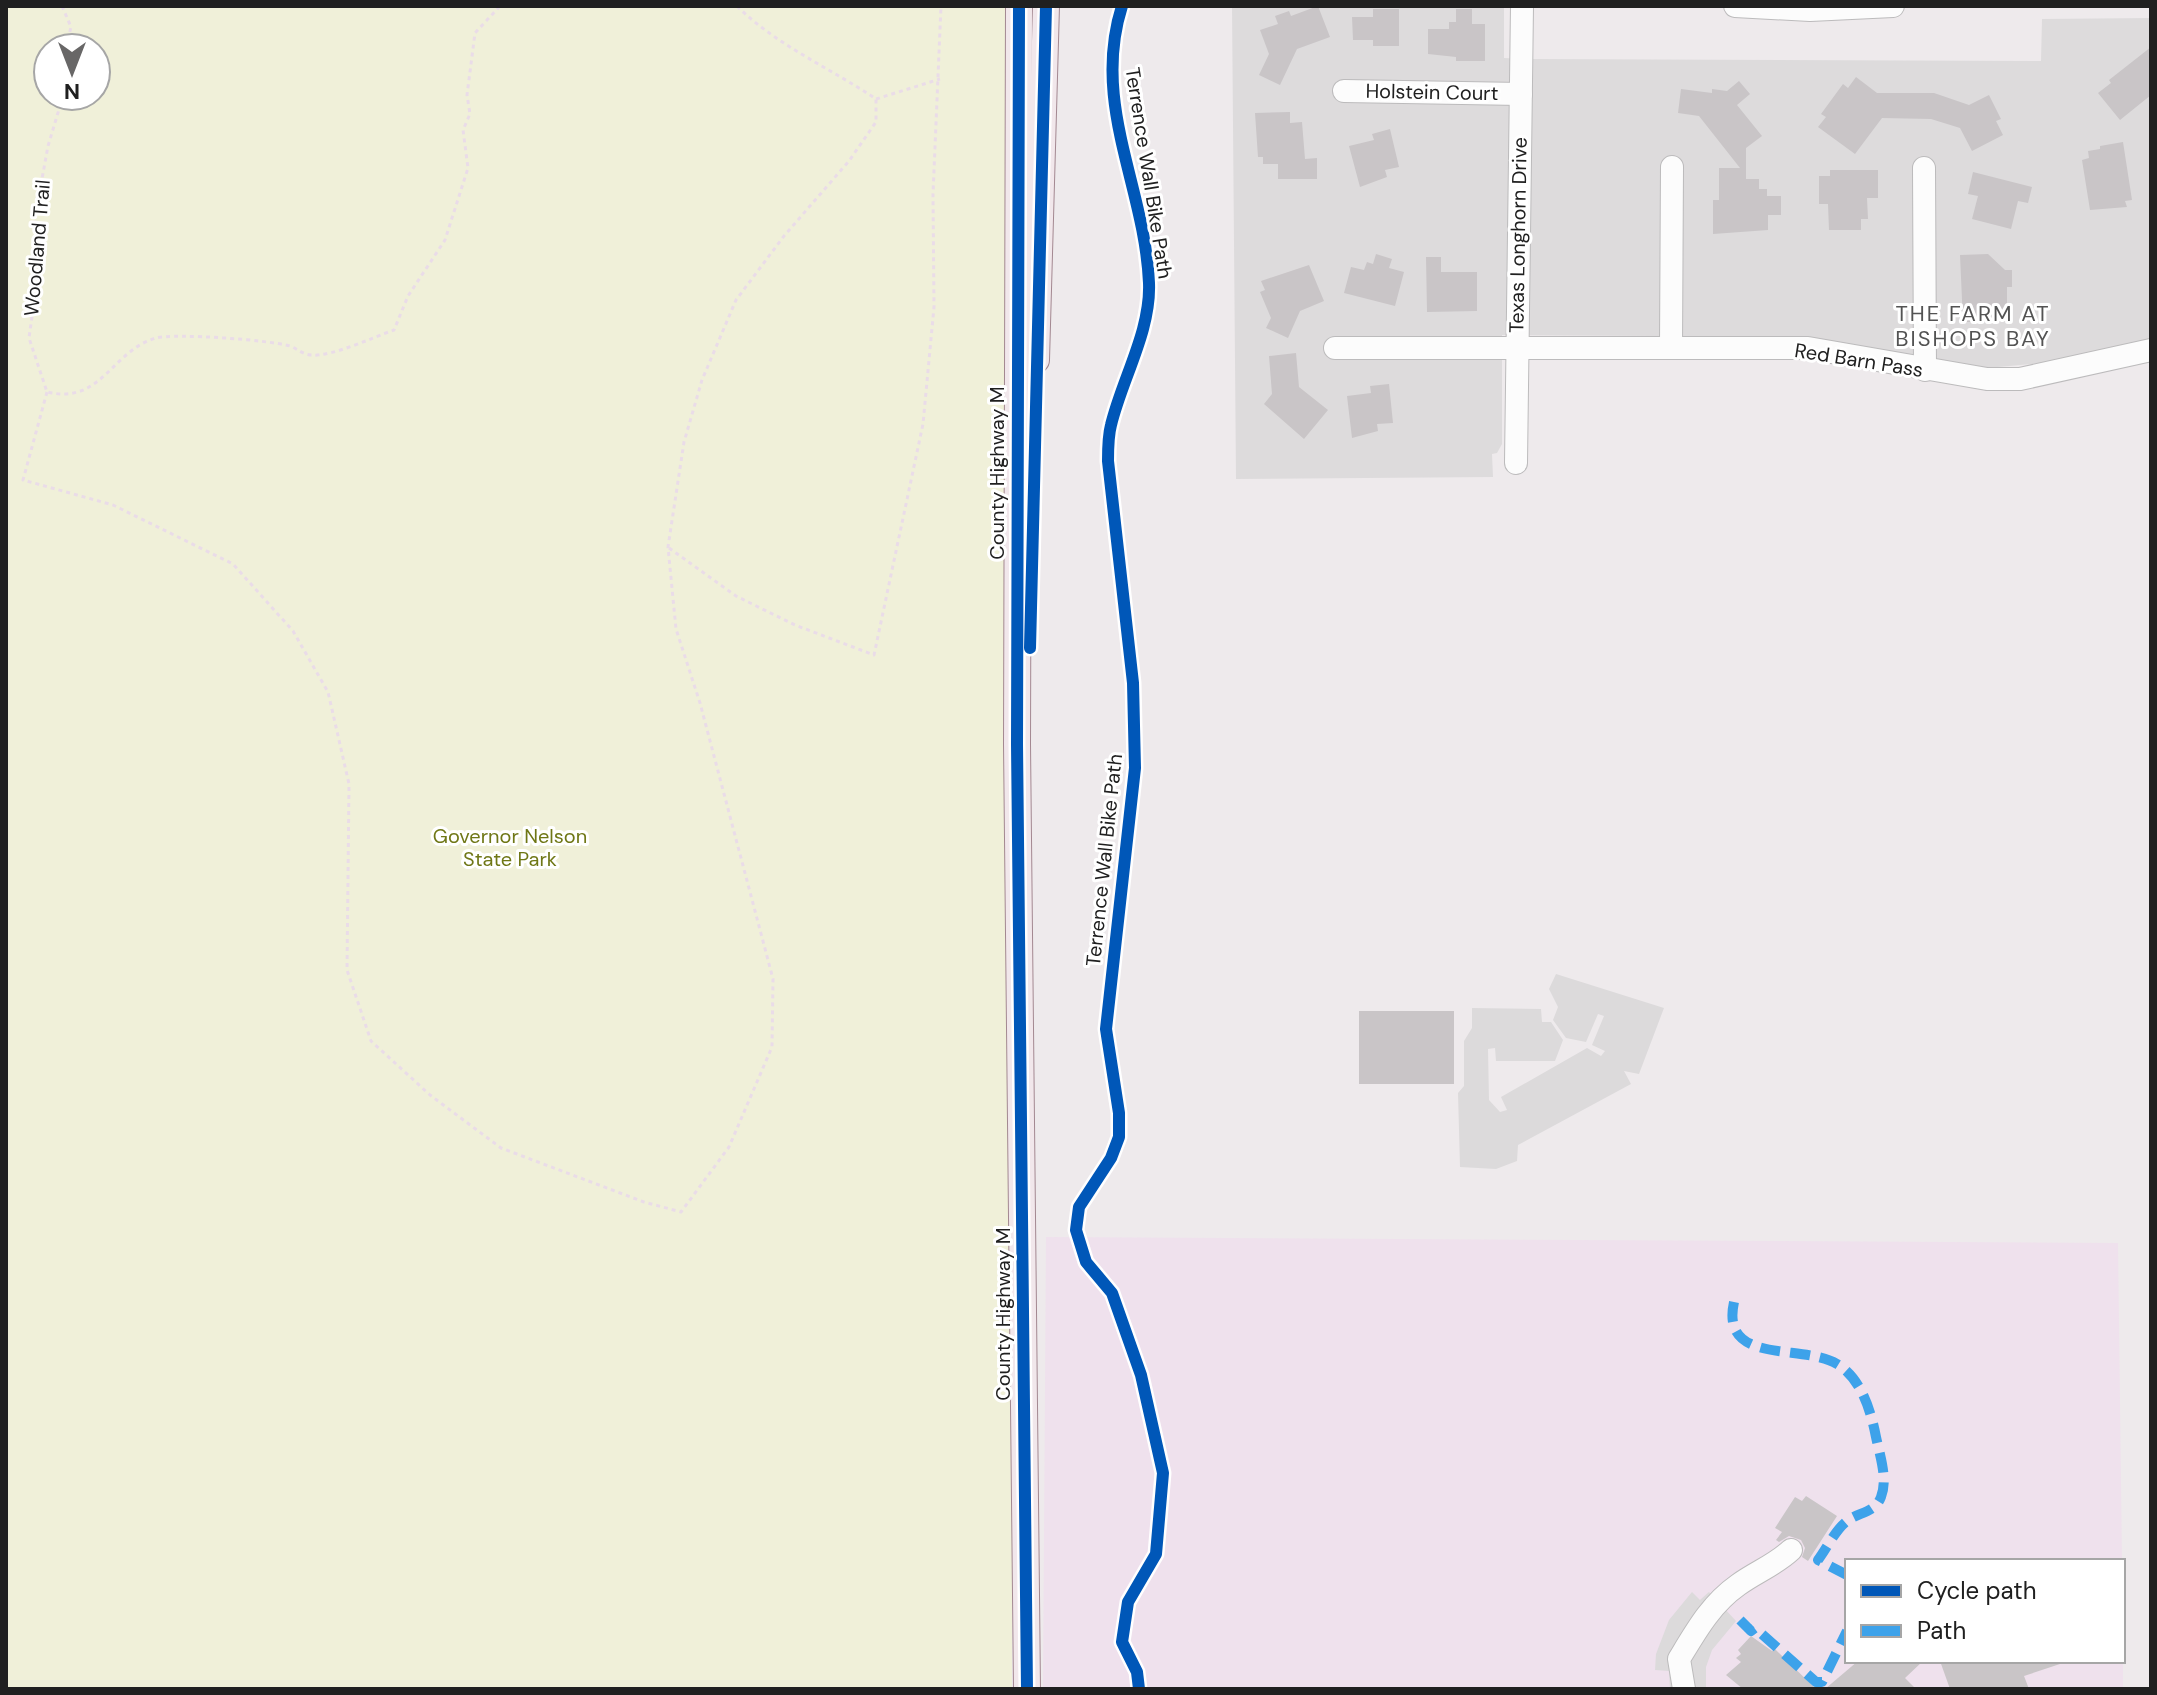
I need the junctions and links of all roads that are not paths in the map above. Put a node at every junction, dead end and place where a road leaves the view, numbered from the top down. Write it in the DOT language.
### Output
graph roads {
  1 [pos="1019,6"];
  2 [pos="1046,6"];
  3 [pos="1060,6"];
  4 [pos="1522,6"];
  5 [pos="1735,6"];
  6 [pos="1893,6"];
  7 [pos="1344,91"];
  8 [pos="1521,94"];
  9 [pos="1672,167"];
  10 [pos="1924,168"];
  11 [pos="1039,230"];
  12 [pos="1671,346"];
  13 [pos="1516,347"];
  14 [pos="1335,348"];
  15 [pos="2151,350"];
  16 [pos="1925,370"];
  17 [pos="1516,463"];
  18 [pos="1021,940"];
  19 [pos="1791,1550"];
  20 [pos="1027,1689"];
  21 [pos="1684,1689"];
  1 -- 18 [label="main road, County Highway M"];
  2 -- 11 [label="main road, County Highway M"];
  3 -- 11 [label="main road"];
  4 -- 8 [label="street, Texas Longhorn Drive"];
  5 -- 6 [label="street"];
  7 -- 8 [label="street, Holstein Court"];
  8 -- 13 [label="street, Texas Longhorn Drive"];
  9 -- 12 [label="street"];
  10 -- 16 [label="street"];
  11 -- 18 [label="main road, County Highway M"];
  12 -- 13 [label="street, Red Barn Pass"];
  12 -- 16 [label="street, Red Barn Pass"];
  13 -- 14 [label="street, Red Barn Pass"];
  13 -- 17 [label="street, Texas Longhorn Drive"];
  15 -- 16 [label="street, Red Barn Pass"];
  18 -- 20 [label="main road, County Highway M"];
  19 -- 21 [label="street"];
}
